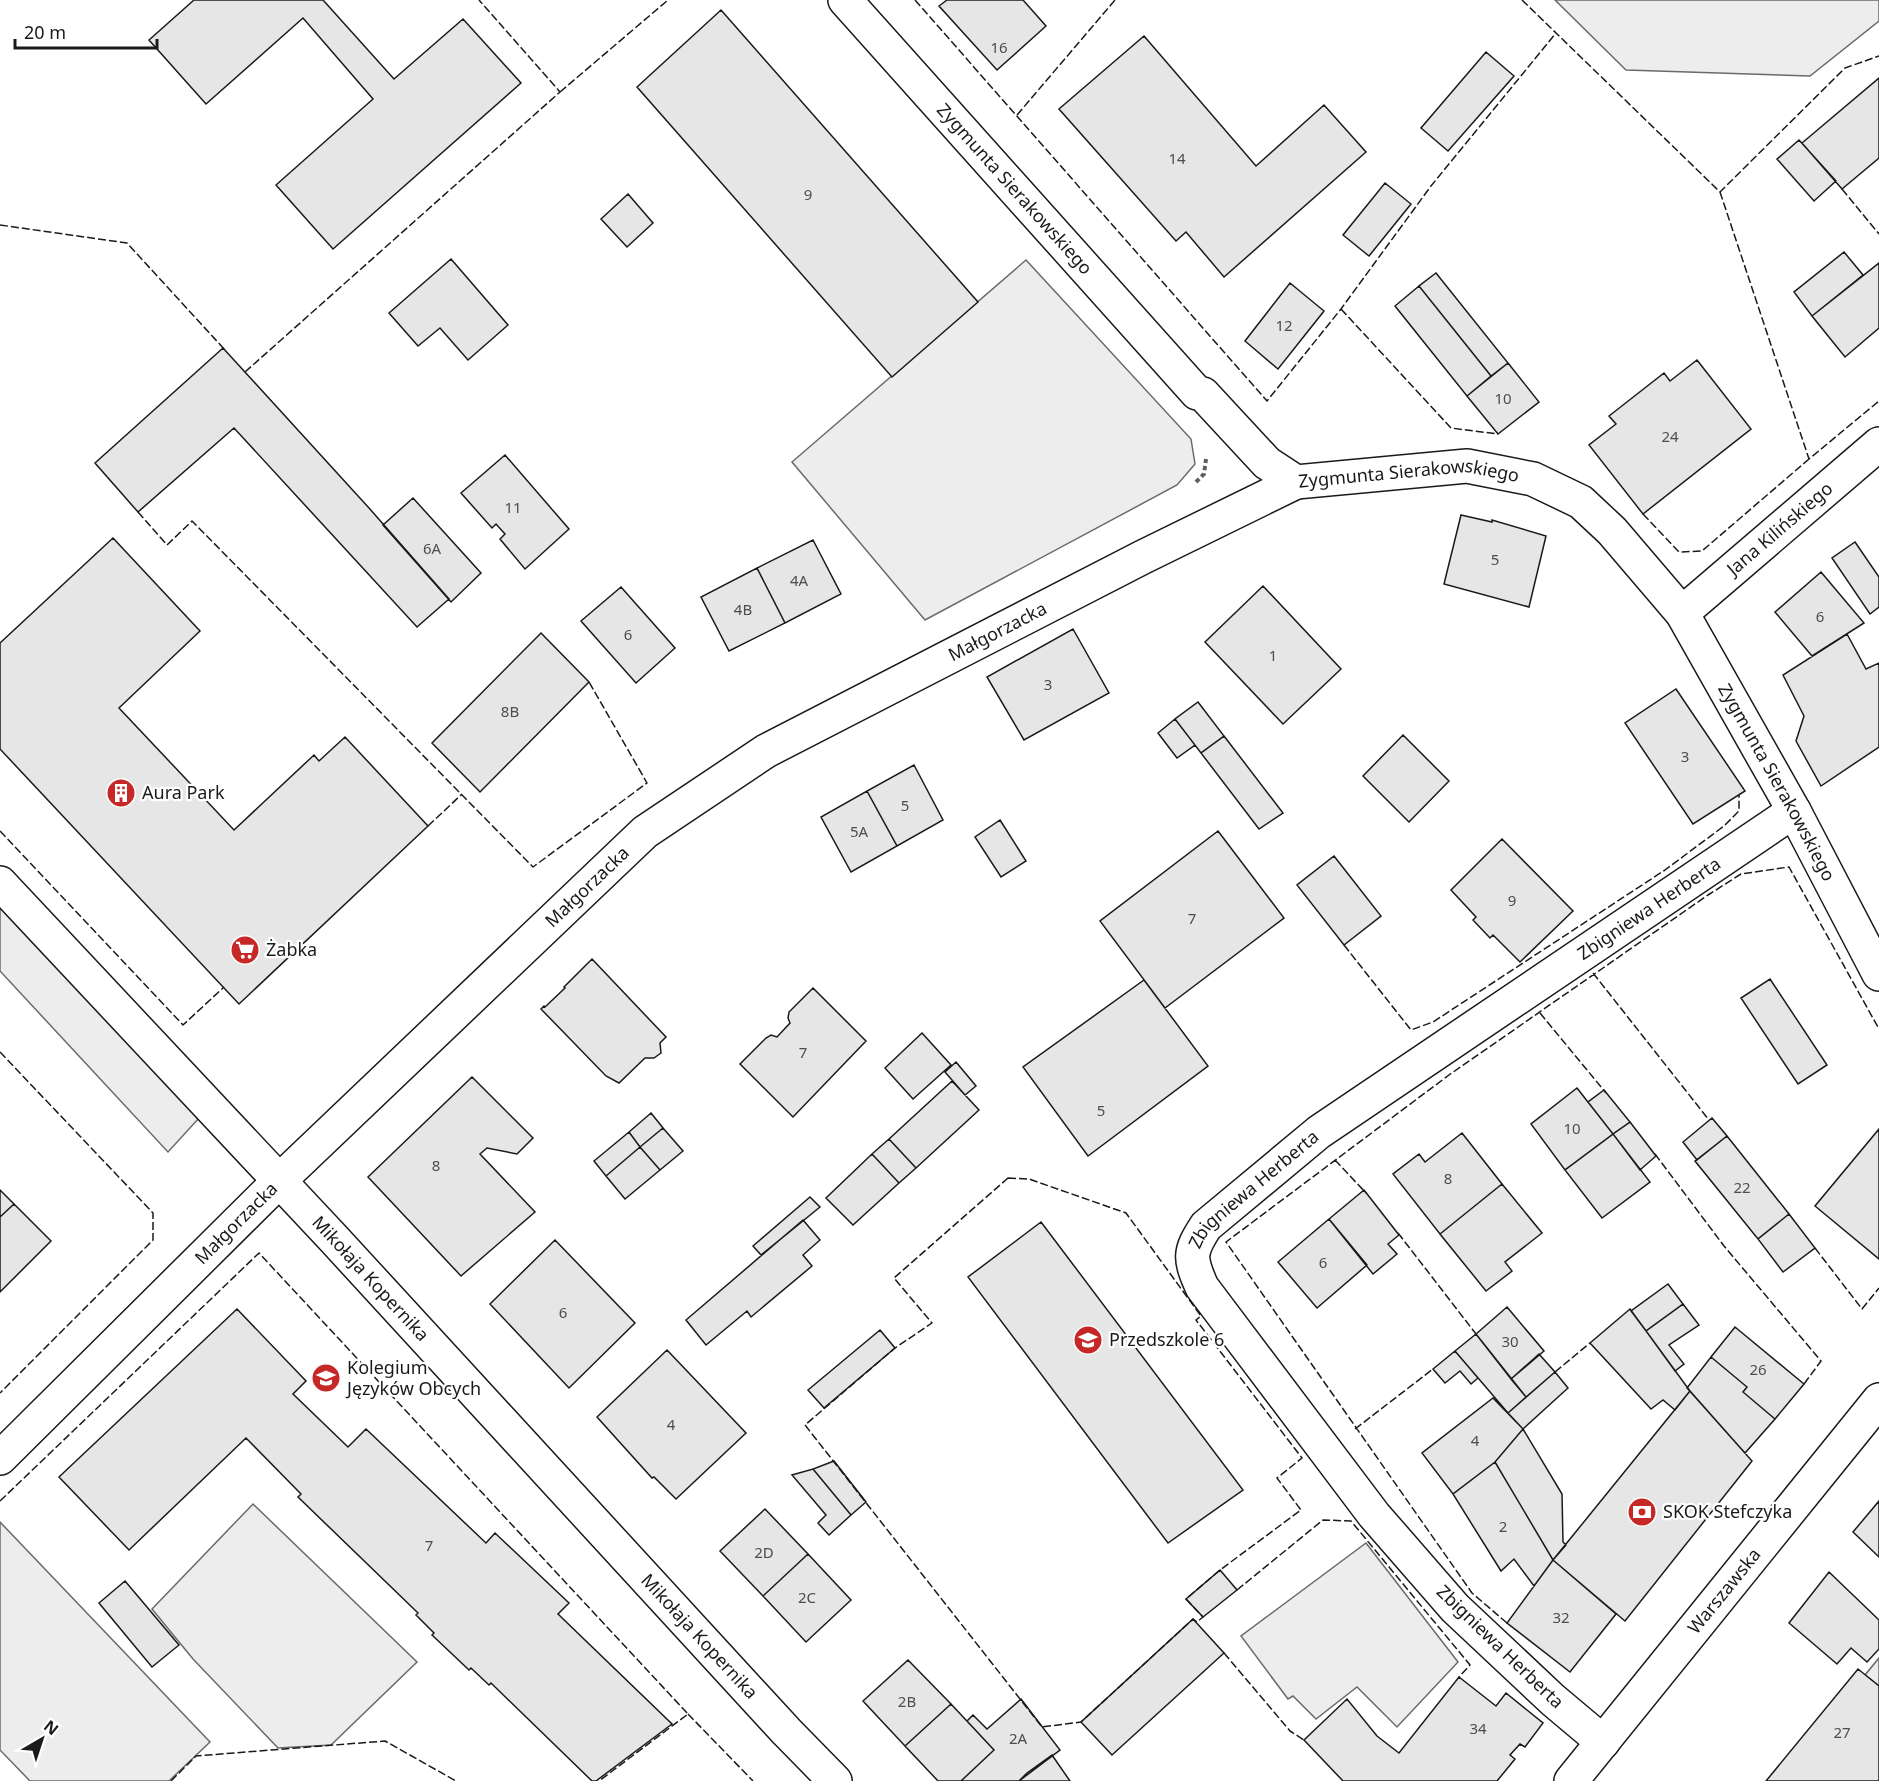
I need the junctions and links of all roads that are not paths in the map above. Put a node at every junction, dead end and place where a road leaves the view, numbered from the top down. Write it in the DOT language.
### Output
graph roads {
  1 [pos="845,0"];
  2 [pos="1879,444"];
  3 [pos="1296,482"];
  4 [pos="1682,613"];
  5 [pos="1794,812"];
  6 [pos="0,883"];
  7 [pos="1879,974"];
  8 [pos="280,1180"];
  9 [pos="1879,1400"];
  10 [pos="0,1458"];
  11 [pos="1603,1742"];
  12 [pos="835,1781"];
  13 [pos="1571,1781"];
  1 -- 3 [label="street, Zygmunta Sierakowskiego"];
  2 -- 4 [label="street, Jana Kilińskiego"];
  3 -- 4 [label="street, Zygmunta Sierakowskiego"];
  3 -- 8 [label="street, Małgorzacka"];
  4 -- 5 [label="street, Zygmunta Sierakowskiego"];
  5 -- 7 [label="street, Zygmunta Sierakowskiego"];
  5 -- 11 [label="street, Zbigniewa Herberta"];
  6 -- 8 [label="street, Mikołaja Kopernika"];
  8 -- 10 [label="street, Małgorzacka"];
  8 -- 12 [label="street, Mikołaja Kopernika"];
  9 -- 11 [label="street, Warszawska"];
  11 -- 13 [label="street, Warszawska"];
}
